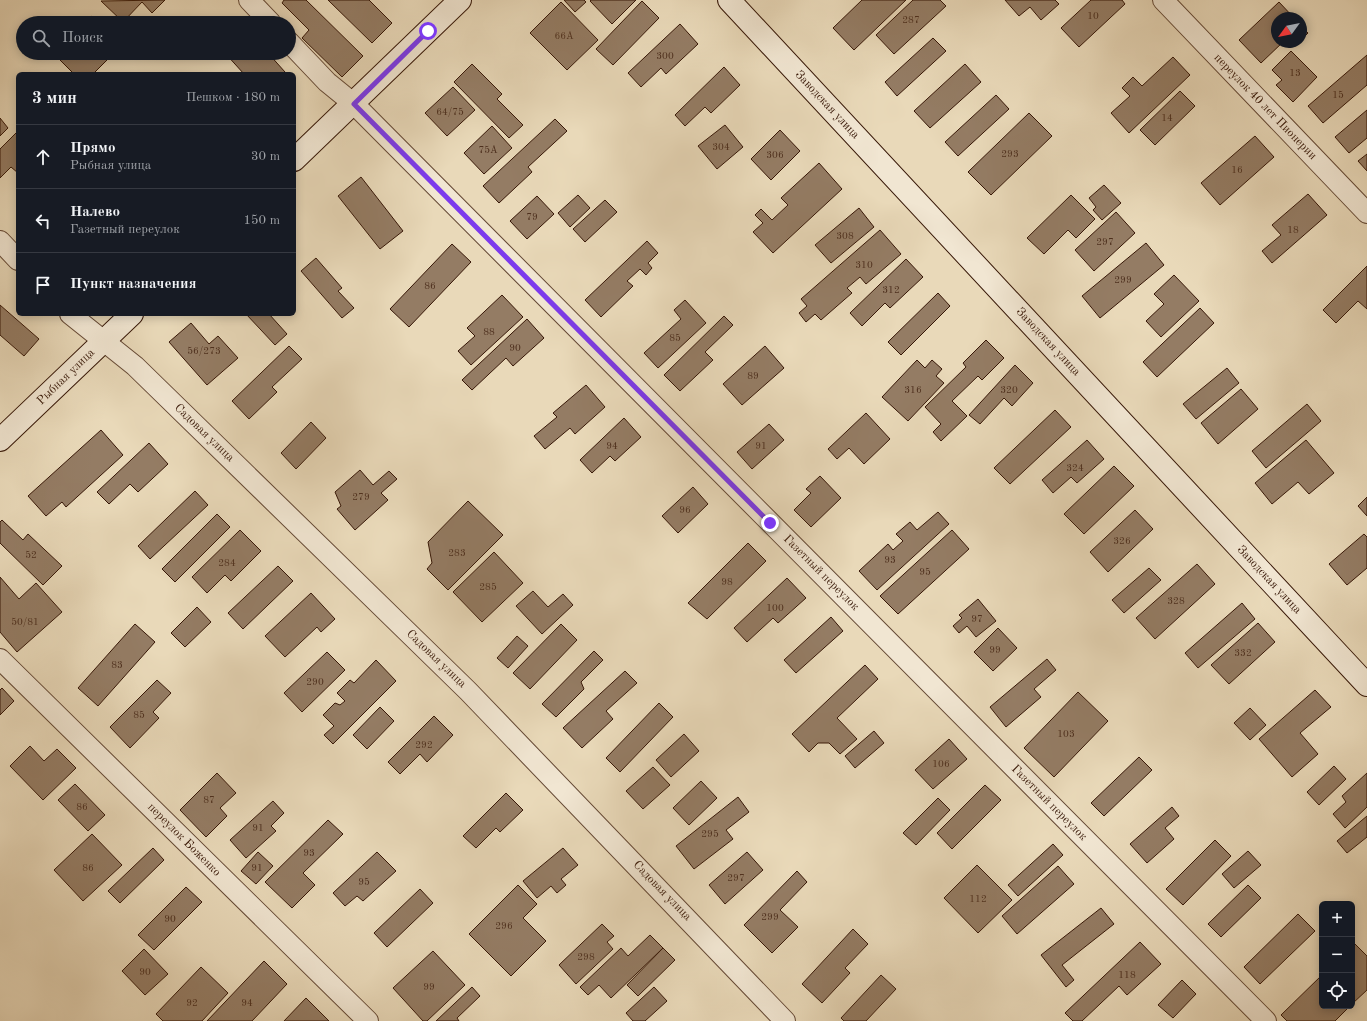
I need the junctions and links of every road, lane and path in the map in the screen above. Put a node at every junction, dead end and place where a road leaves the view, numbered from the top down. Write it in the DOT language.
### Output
graph roads {
  1 [pos="249,0"];
  2 [pos="460,0"];
  3 [pos="729,0"];
  4 [pos="1163,0"];
  5 [pos="264,16"];
  6 [pos="296,50"];
  7 [pos="354,104"];
  8 [pos="296,158"];
  9 [pos="1367,213"];
  10 [pos="0,241"];
  11 [pos="16,258"];
  12 [pos="73,316"];
  13 [pos="130,316"];
  14 [pos="104,340"];
  15 [pos="0,440"];
  16 [pos="0,659"];
  17 [pos="1367,685"];
  18 [pos="368,1021"];
  19 [pos="786,1021"];
  20 [pos="1266,1021"];
  1 -- 5 [label="street"];
  2 -- 7 [label="main road"];
  3 -- 17 [label="main road, Заводская улица"];
  4 -- 9 [label="street, переулок 40 лет Пионерии"];
  6 -- 7 [label="street, Газетный переулок"];
  7 -- 8 [label="main road"];
  7 -- 20 [label="street, Газетный переулок"];
  10 -- 11 [label="street"];
  12 -- 14 [label="street, Садовая улица"];
  13 -- 14 [label="main road, Рыбная улица"];
  14 -- 15 [label="main road, Рыбная улица"];
  14 -- 19 [label="street, Садовая улица"];
  16 -- 18 [label="street, переулок Боженко"];
}
